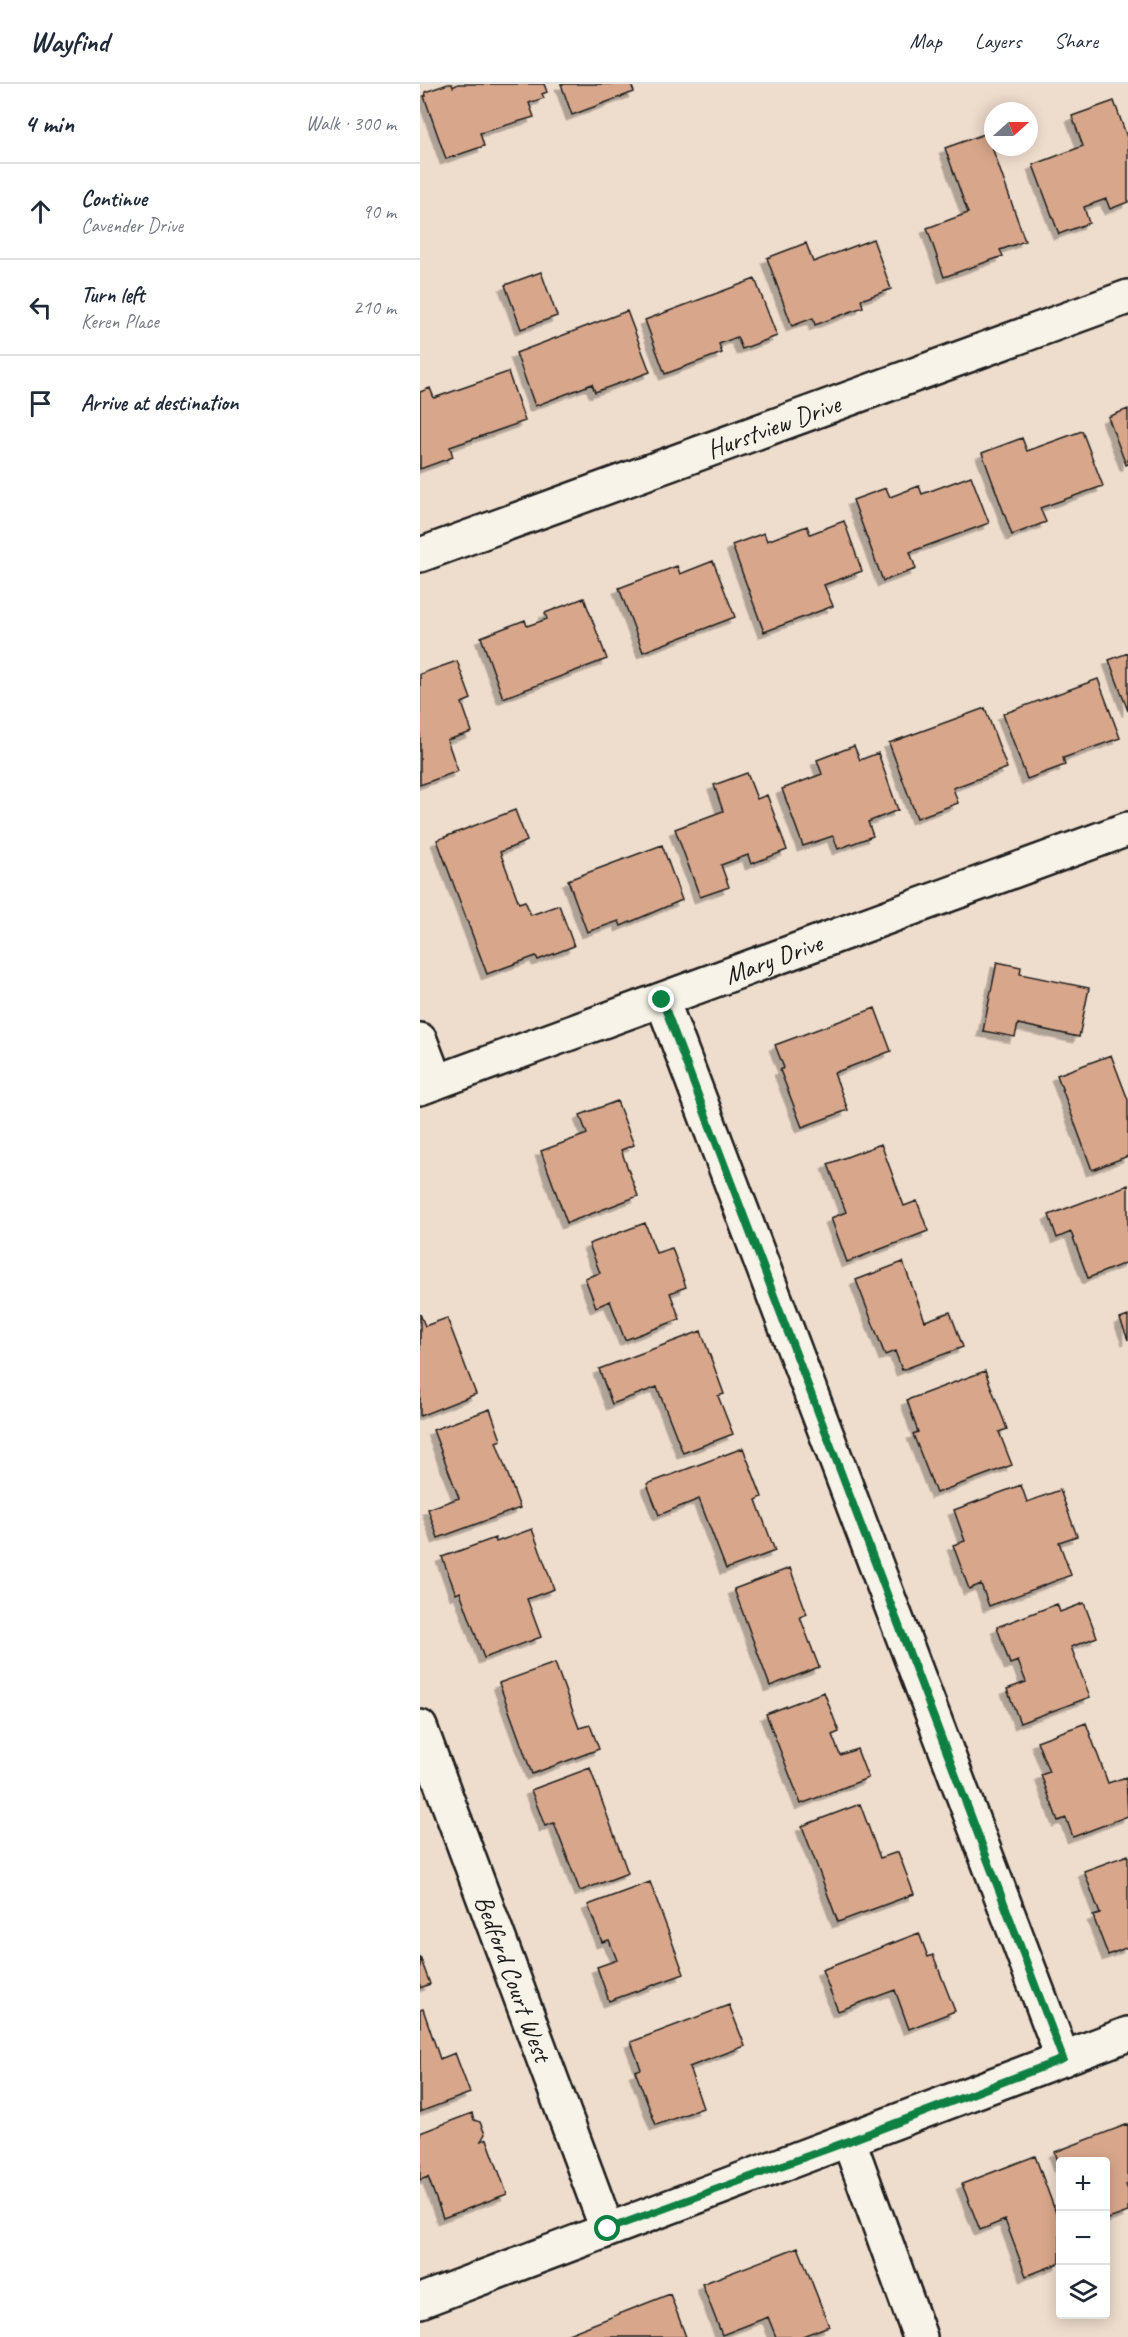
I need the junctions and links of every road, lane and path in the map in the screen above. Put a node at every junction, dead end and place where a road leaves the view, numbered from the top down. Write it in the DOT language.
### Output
graph roads {
  1 [pos="1128,297"];
  2 [pos="420,555"];
  3 [pos="1125,839"];
  4 [pos="662,1000"];
  5 [pos="420,1040"];
  6 [pos="428,1085"];
  7 [pos="420,1727"];
  8 [pos="1128,2034"];
  9 [pos="1063,2059"];
  10 [pos="849,2141"];
  11 [pos="608,2229"];
  12 [pos="420,2301"];
  13 [pos="920,2337"];
  1 -- 2 [label="street, Hurstview Drive"];
  3 -- 4 [label="street, Mary Drive"];
  4 -- 6 [label="street, Mary Drive"];
  4 -- 9 [label="street"];
  5 -- 6 [label="street"];
  7 -- 11 [label="street, Bedford Court West"];
  8 -- 9 [label="street"];
  9 -- 10 [label="street"];
  10 -- 11 [label="street"];
  10 -- 13 [label="street"];
  11 -- 12 [label="street"];
}
